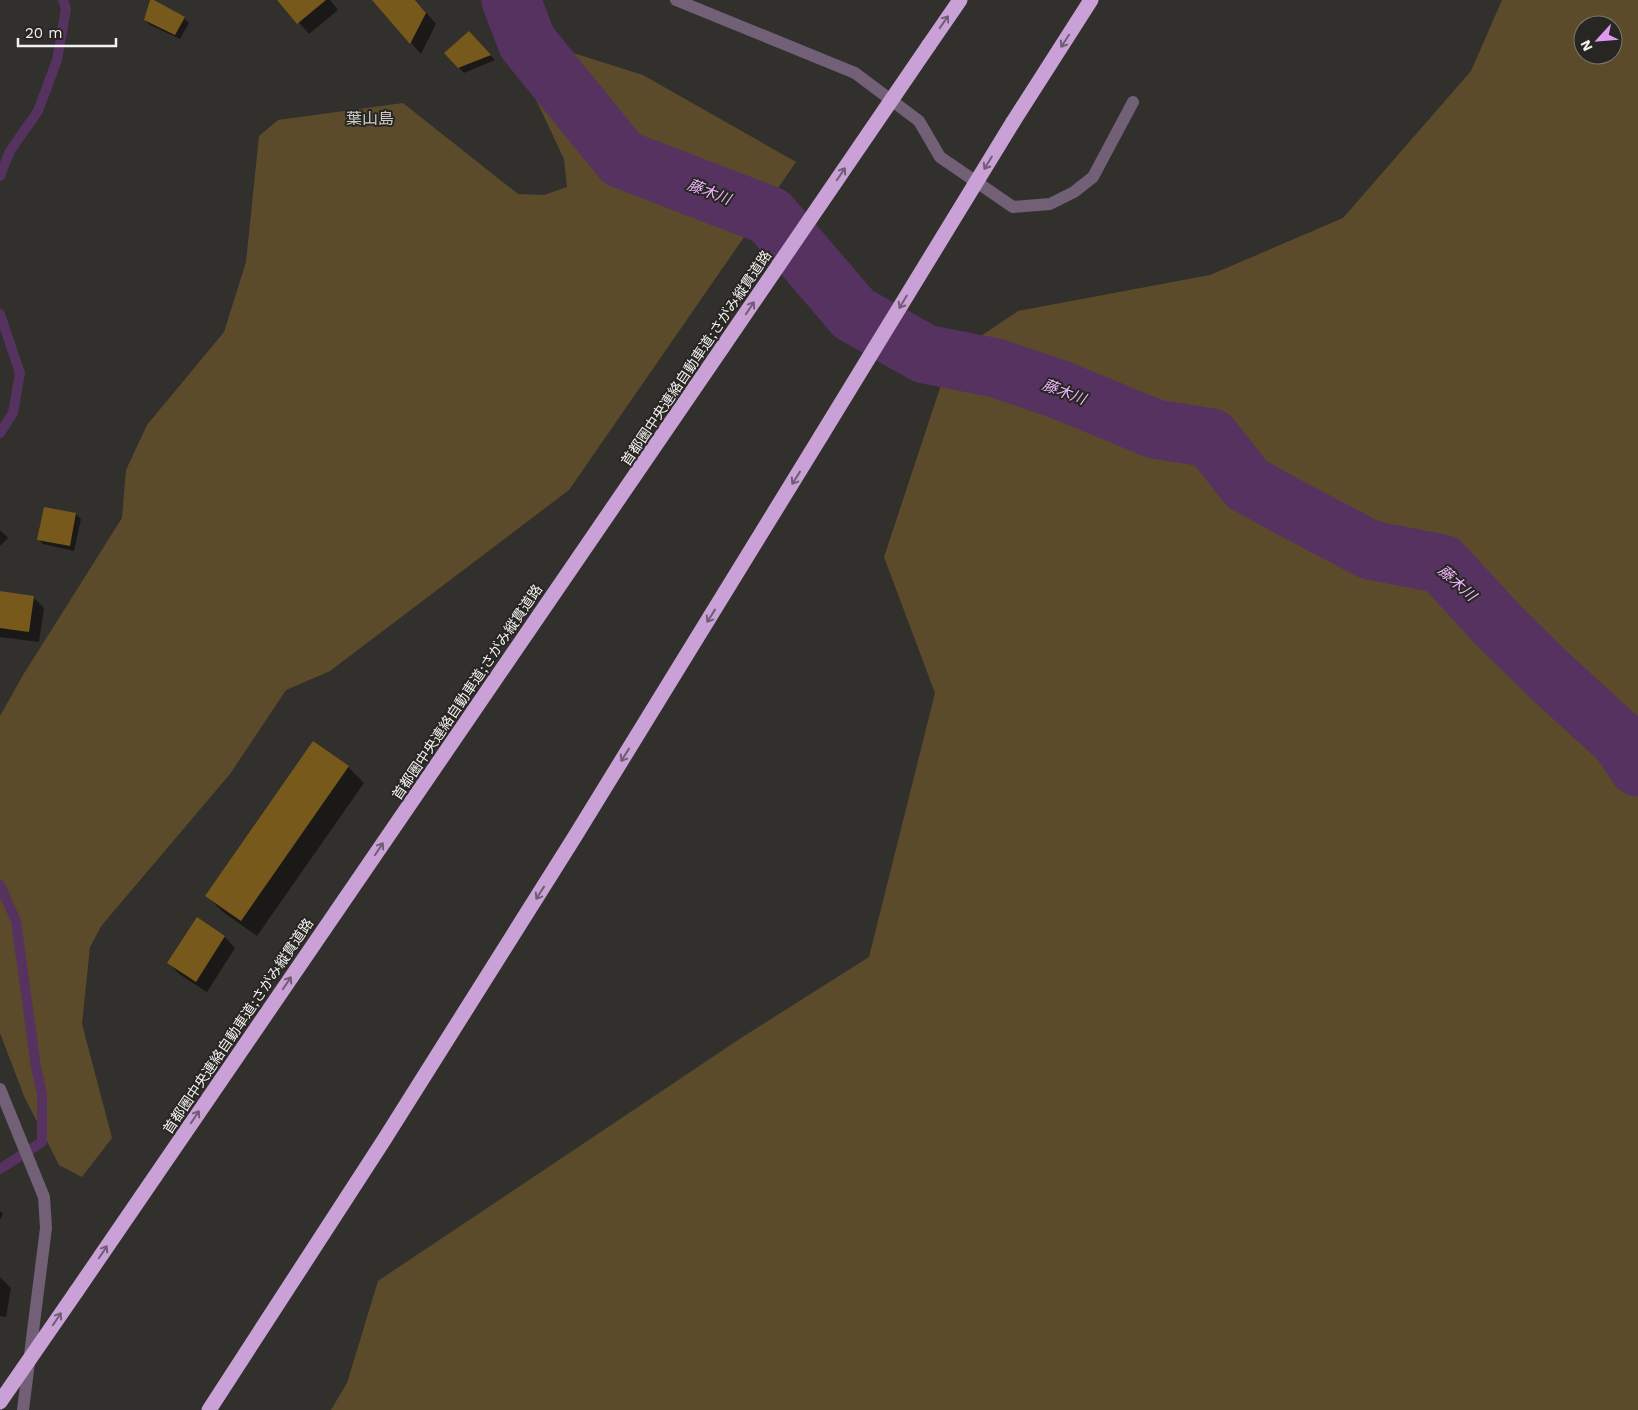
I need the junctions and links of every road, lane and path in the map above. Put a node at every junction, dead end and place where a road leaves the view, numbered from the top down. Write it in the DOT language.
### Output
graph roads {
  1 [pos="676,0"];
  2 [pos="960,0"];
  3 [pos="1091,0"];
  4 [pos="1133,102"];
  5 [pos="0,1089"];
  6 [pos="0,1402"];
  7 [pos="23,1410"];
  8 [pos="209,1410"];
  1 -- 4 [label="street"];
  6 -- 2 [label="highway, 首都圏中央連絡自動車道;さがみ縦貫道路, one-way, bridge"];
  3 -- 8 [label="highway, one-way, bridge"];
  5 -- 7 [label="street"];
}
